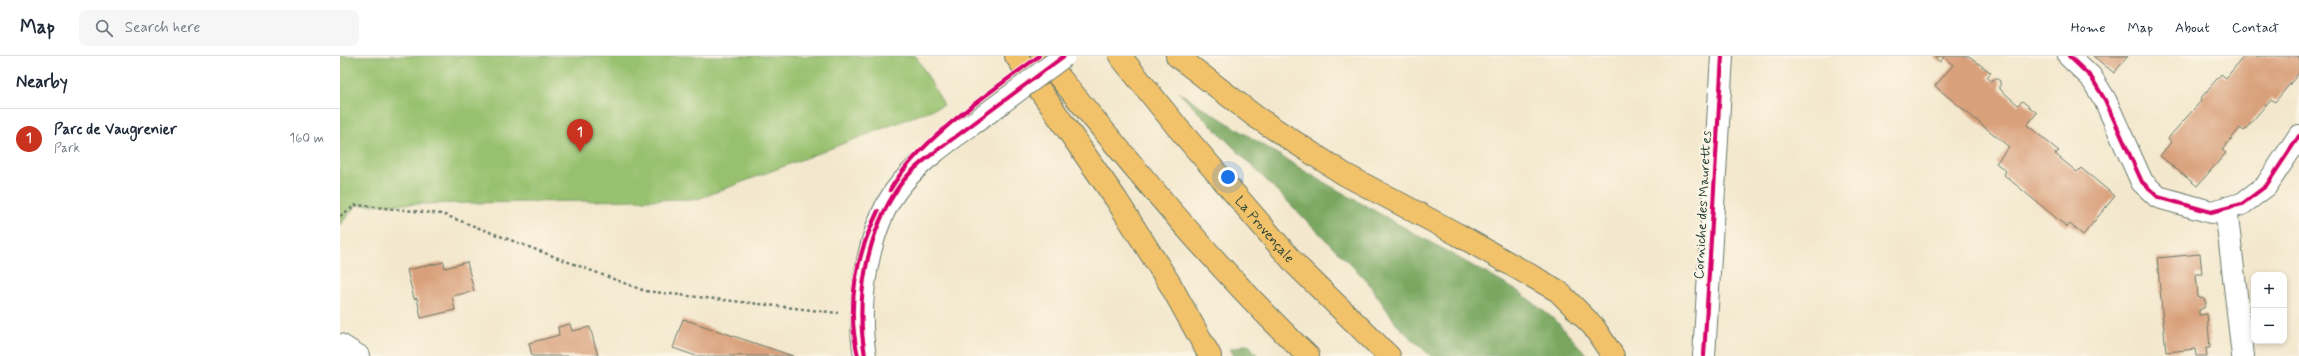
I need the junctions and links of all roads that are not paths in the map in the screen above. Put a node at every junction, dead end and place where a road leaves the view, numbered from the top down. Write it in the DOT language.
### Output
graph roads {
  1 [pos="1016,56"];
  2 [pos="1042,56"];
  3 [pos="1064,56"];
  4 [pos="1120,56"];
  5 [pos="1177,56"];
  6 [pos="1722,56"];
  7 [pos="2069,56"];
  8 [pos="2299,136"];
  9 [pos="2226,208"];
  10 [pos="340,345"];
  11 [pos="358,356"];
  12 [pos="865,356"];
  13 [pos="1210,356"];
  14 [pos="1308,356"];
  15 [pos="1389,356"];
  16 [pos="1613,356"];
  17 [pos="1704,356"];
  18 [pos="2244,356"];
  1 -- 13 [label="highway"];
  2 -- 14 [label="highway"];
  3 -- 12 [label="street, bridge"];
  4 -- 15 [label="highway, La Provençale"];
  5 -- 16 [label="highway"];
  6 -- 17 [label="street, Corniche des Maurettes"];
  7 -- 9 [label="street"];
  8 -- 9 [label="street"];
  9 -- 18 [label="street"];
  10 -- 11 [label="street"];
}
